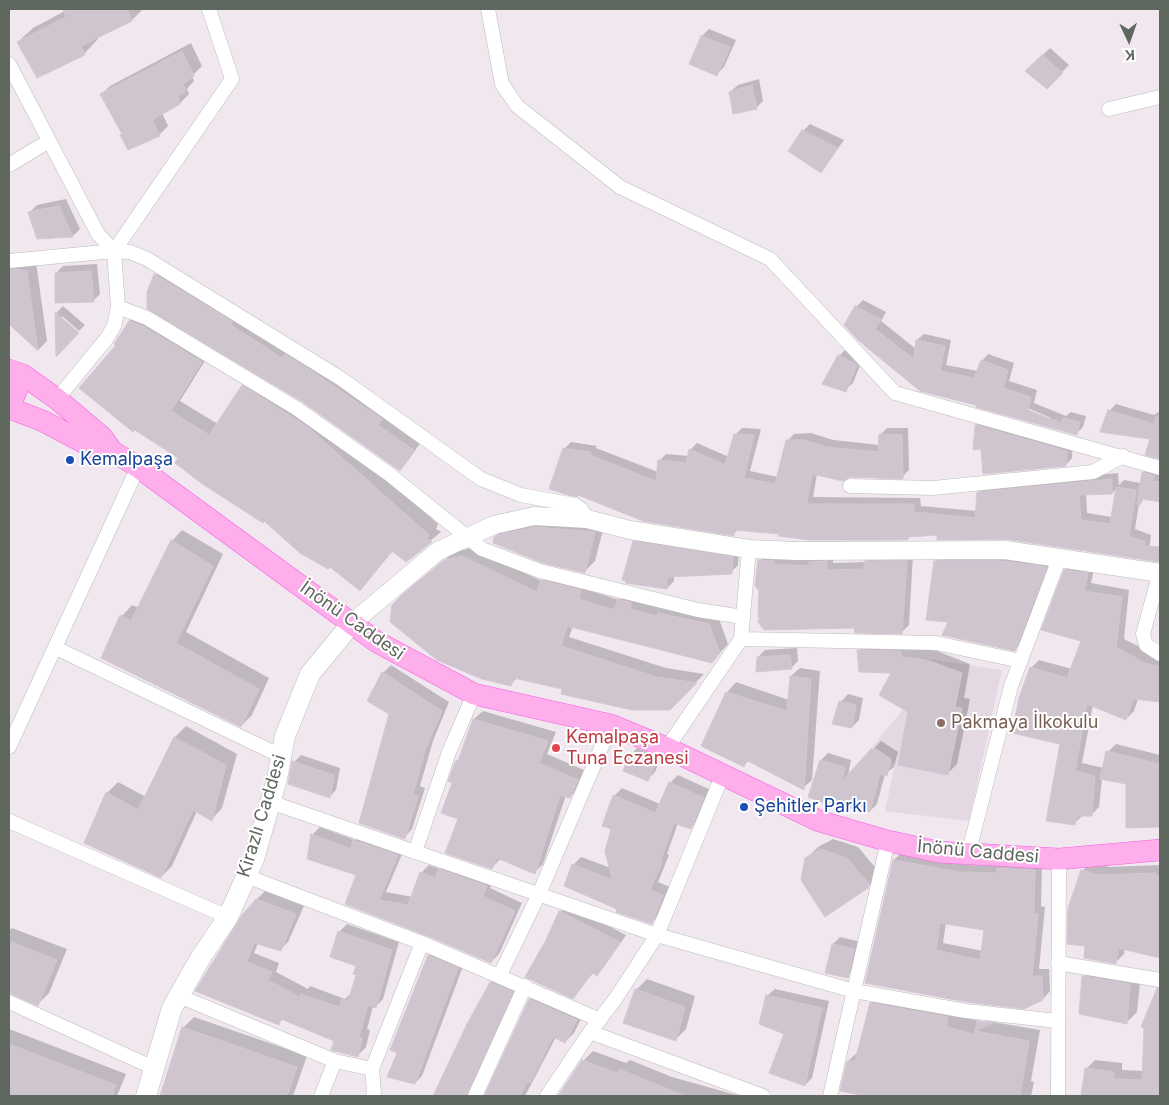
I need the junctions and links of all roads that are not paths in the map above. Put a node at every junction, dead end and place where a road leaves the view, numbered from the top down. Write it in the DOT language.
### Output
graph roads {
  1 [pos="209,9"];
  2 [pos="488,9"];
  3 [pos="9,64"];
  4 [pos="1160,97"];
  5 [pos="1109,109"];
  6 [pos="49,141"];
  7 [pos="9,165"];
  8 [pos="114,251"];
  9 [pos="9,261"];
  10 [pos="118,307"];
  11 [pos="16,373"];
  12 [pos="56,399"];
  13 [pos="9,408"];
  14 [pos="112,451"];
  15 [pos="1124,456"];
  16 [pos="138,466"];
  17 [pos="1160,468"];
  18 [pos="850,486"];
  19 [pos="587,519"];
  20 [pos="467,538"];
  21 [pos="748,549"];
  22 [pos="1058,559"];
  23 [pos="1160,573"];
  24 [pos="743,617"];
  25 [pos="352,623"];
  26 [pos="741,639"];
  27 [pos="56,648"];
  28 [pos="1160,654"];
  29 [pos="1021,661"];
  30 [pos="474,694"];
  31 [pos="611,725"];
  32 [pos="9,747"];
  33 [pos="667,748"];
  34 [pos="281,756"];
  35 [pos="723,774"];
  36 [pos="270,802"];
  37 [pos="9,820"];
  38 [pos="888,841"];
  39 [pos="1160,850"];
  40 [pos="415,852"];
  41 [pos="968,855"];
  42 [pos="1059,859"];
  43 [pos="246,876"];
  44 [pos="539,894"];
  45 [pos="228,917"];
  46 [pos="657,935"];
  47 [pos="422,943"];
  48 [pos="1058,963"];
  49 [pos="500,975"];
  50 [pos="1160,980"];
  51 [pos="525,986"];
  52 [pos="854,991"];
  53 [pos="179,996"];
  54 [pos="9,1002"];
  55 [pos="600,1020"];
  56 [pos="1058,1021"];
  57 [pos="590,1032"];
  58 [pos="335,1061"];
  59 [pos="154,1068"];
  60 [pos="372,1069"];
  61 [pos="146,1096"];
  62 [pos="321,1096"];
  63 [pos="372,1096"];
  64 [pos="475,1096"];
  65 [pos="547,1096"];
  66 [pos="764,1096"];
  67 [pos="830,1096"];
  68 [pos="1058,1096"];
  1 -- 8 [label="street"];
  2 -- 15 [label="street"];
  3 -- 6 [label="street"];
  4 -- 5 [label="street"];
  6 -- 7 [label="street"];
  6 -- 8 [label="street"];
  8 -- 9 [label="street"];
  8 -- 10 [label="street"];
  8 -- 19 [label="street"];
  10 -- 12 [label="street"];
  10 -- 20 [label="street"];
  11 -- 12 [label="main road"];
  11 -- 13 [label="main road"];
  12 -- 14 [label="main road"];
  13 -- 14 [label="main road, İnönü Caddesi"];
  14 -- 16 [label="main road, İnönü Caddesi"];
  15 -- 17 [label="street"];
  15 -- 18 [label="street"];
  16 -- 25 [label="main road, İnönü Caddesi"];
  16 -- 27 [label="street"];
  19 -- 20 [label="street"];
  19 -- 21 [label="street"];
  20 -- 24 [label="street"];
  20 -- 25 [label="street"];
  21 -- 22 [label="street"];
  21 -- 24 [label="street"];
  22 -- 23 [label="street"];
  22 -- 29 [label="street"];
  23 -- 28 [label="street"];
  24 -- 26 [label="street"];
  25 -- 30 [label="main road, İnönü Caddesi"];
  25 -- 34 [label="main road, Kirazlı Caddesi"];
  26 -- 29 [label="street"];
  26 -- 33 [label="street"];
  27 -- 32 [label="street"];
  27 -- 34 [label="street"];
  29 -- 41 [label="street"];
  30 -- 31 [label="main road, İnönü Caddesi"];
  30 -- 40 [label="street"];
  31 -- 33 [label="main road, İnönü Caddesi"];
  31 -- 44 [label="street"];
  33 -- 35 [label="main road, İnönü Caddesi"];
  34 -- 36 [label="main road, Kirazlı Caddesi"];
  35 -- 38 [label="main road, İnönü Caddesi"];
  35 -- 46 [label="street"];
  36 -- 40 [label="street"];
  36 -- 43 [label="main road, Kirazlı Caddesi"];
  37 -- 45 [label="street"];
  38 -- 41 [label="main road, İnönü Caddesi"];
  38 -- 52 [label="street"];
  39 -- 42 [label="main road, İnönü Caddesi"];
  40 -- 44 [label="street"];
  41 -- 42 [label="main road, İnönü Caddesi"];
  42 -- 48 [label="street"];
  43 -- 45 [label="main road, Kirazlı Caddesi"];
  43 -- 47 [label="street"];
  44 -- 46 [label="street"];
  44 -- 49 [label="street"];
  45 -- 53 [label="main road, Kirazlı Caddesi"];
  46 -- 52 [label="street"];
  46 -- 55 [label="street"];
  47 -- 49 [label="street"];
  47 -- 60 [label="street"];
  48 -- 50 [label="street"];
  48 -- 56 [label="street"];
  49 -- 51 [label="street"];
  51 -- 55 [label="street"];
  51 -- 64 [label="street"];
  52 -- 56 [label="street"];
  52 -- 67 [label="street"];
  53 -- 58 [label="street"];
  53 -- 59 [label="main road, Kirazlı Caddesi"];
  54 -- 59 [label="street"];
  55 -- 57 [label="street"];
  56 -- 68 [label="street"];
  57 -- 65 [label="street"];
  57 -- 66 [label="street"];
  58 -- 60 [label="street"];
  58 -- 62 [label="street"];
  59 -- 61 [label="main road, Kirazlı Caddesi"];
  60 -- 63 [label="street"];
}
